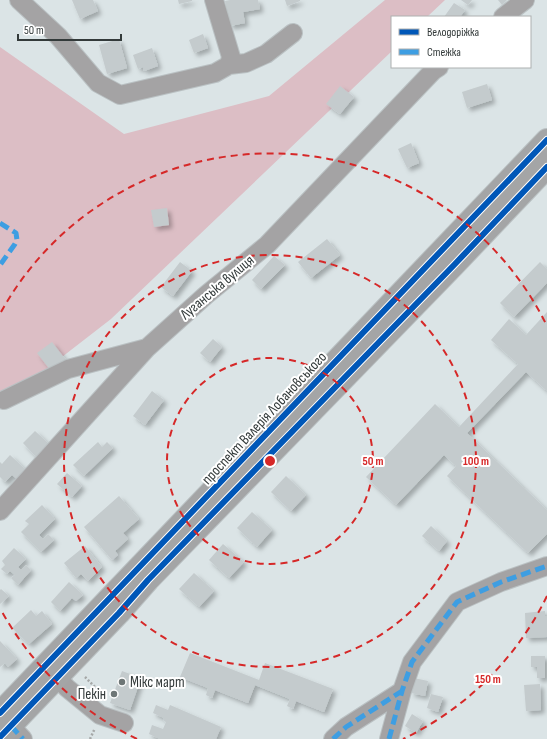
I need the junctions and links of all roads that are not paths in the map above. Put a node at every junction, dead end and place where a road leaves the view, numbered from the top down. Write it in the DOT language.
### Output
graph roads {
  1 [pos="19,0"];
  2 [pos="214,0"];
  3 [pos="525,0"];
  4 [pos="504,16"];
  5 [pos="293,33"];
  6 [pos="229,65"];
  7 [pos="438,68"];
  8 [pos="547,140"];
  9 [pos="547,167"];
  10 [pos="147,348"];
  11 [pos="4,400"];
  12 [pos="0,511"];
  13 [pos="547,566"];
  14 [pos="57,677"];
  15 [pos="402,691"];
  16 [pos="124,723"];
  17 [pos="9,729"];
  18 [pos="333,739"];
  19 [pos="390,739"];
  1 -- 6 [label="street"];
  2 -- 6 [label="street"];
  3 -- 4 [label="street"];
  5 -- 6 [label="street"];
  7 -- 10 [label="street, Луганська вулиця"];
  8 -- 17 [label="main road, проспект Валерія Лобановського"];
  9 -- 14 [label="main road, проспект Валерія Лобановського"];
  10 -- 11 [label="street"];
  10 -- 12 [label="street, Луганська вулиця"];
  13 -- 15 [label="street"];
  14 -- 16 [label="street"];
  14 -- 17 [label="main road, проспект Валерія Лобановського"];
  15 -- 18 [label="street"];
  15 -- 19 [label="street"];
}
